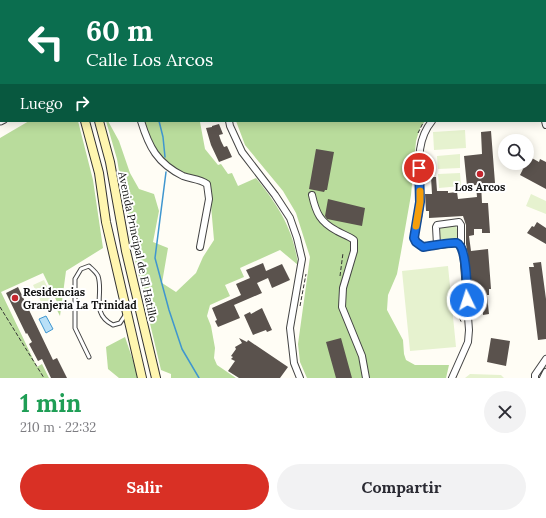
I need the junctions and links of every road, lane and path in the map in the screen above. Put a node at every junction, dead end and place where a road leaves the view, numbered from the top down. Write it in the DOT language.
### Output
graph roads {
  1 [pos="85,122"];
  2 [pos="99,122"];
  3 [pos="141,122"];
  4 [pos="229,122"];
  5 [pos="431,122"];
  6 [pos="312,195"];
  7 [pos="437,245"];
  8 [pos="461,246"];
  9 [pos="200,247"];
  10 [pos="306,271"];
  11 [pos="461,284"];
  12 [pos="0,307"];
  13 [pos="300,307"];
  14 [pos="127,313"];
  15 [pos="464,324"];
  16 [pos="89,357"];
  17 [pos="546,358"];
  18 [pos="546,372"];
  19 [pos="44,378"];
  20 [pos="142,378"];
  21 [pos="156,378"];
  22 [pos="300,378"];
  23 [pos="366,378"];
  24 [pos="452,378"];
  25 [pos="535,378"];
  26 [pos="543,378"];
  1 -- 14 [label="main road, Avenida Principal de El Hatillo"];
  2 -- 21 [label="main road, Avenida Principal de El Hatillo"];
  3 -- 9 [label="street"];
  4 -- 22 [label="street"];
  5 -- 7 [label="street"];
  6 -- 23 [label="street"];
  7 -- 8 [label="street"];
  7 -- 8 [label="street"];
  8 -- 24 [label="street"];
  10 -- 13 [label="path"];
  11 -- 15 [label="path"];
  12 -- 19 [label="path"];
  14 -- 16 [label="lane"];
  14 -- 20 [label="main road, Avenida Principal de El Hatillo"];
  17 -- 25 [label="street"];
  18 -- 26 [label="street"];
}
